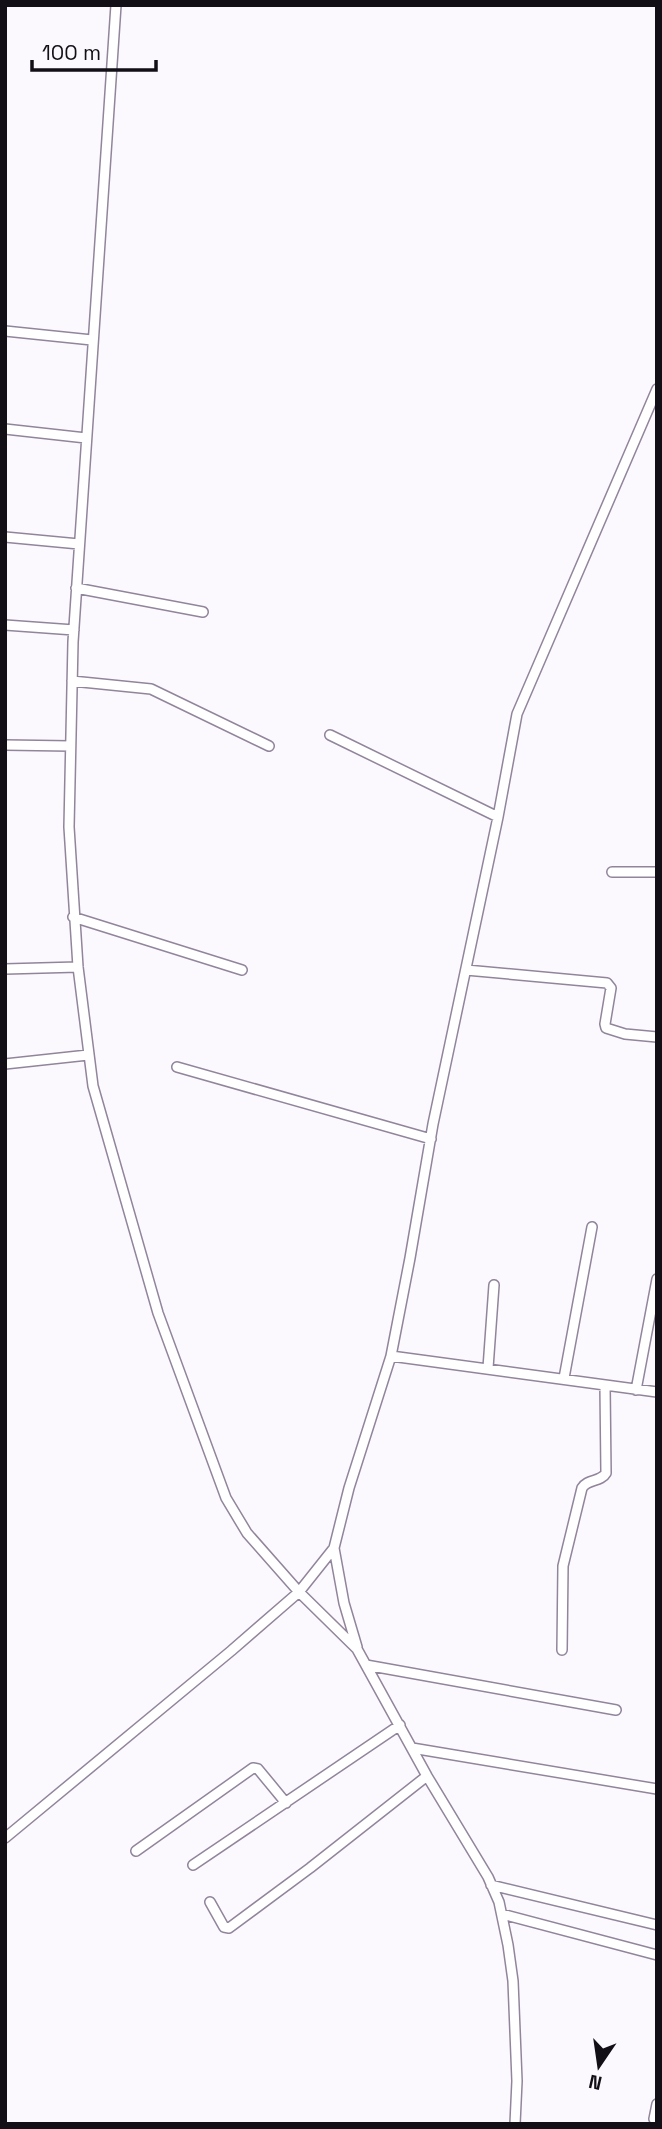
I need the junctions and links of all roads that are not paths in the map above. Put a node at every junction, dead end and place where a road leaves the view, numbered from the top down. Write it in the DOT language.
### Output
graph roads {
  1 [pos="116,5"];
  2 [pos="5,331"];
  3 [pos="92,340"];
  4 [pos="657,389"];
  5 [pos="5,429"];
  6 [pos="86,438"];
  7 [pos="5,537"];
  8 [pos="79,544"];
  9 [pos="76,588"];
  10 [pos="203,612"];
  11 [pos="5,625"];
  12 [pos="74,630"];
  13 [pos="72,681"];
  14 [pos="330,735"];
  15 [pos="5,745"];
  16 [pos="70,746"];
  17 [pos="268,746"];
  18 [pos="498,817"];
  19 [pos="612,872"];
  20 [pos="657,873"];
  21 [pos="73,917"];
  22 [pos="78,967"];
  23 [pos="5,970"];
  24 [pos="242,970"];
  25 [pos="466,970"];
  26 [pos="657,1037"];
  27 [pos="88,1055"];
  28 [pos="5,1064"];
  29 [pos="177,1067"];
  30 [pos="431,1139"];
  31 [pos="592,1227"];
  32 [pos="657,1279"];
  33 [pos="494,1285"];
  34 [pos="391,1356"];
  35 [pos="488,1368"];
  36 [pos="564,1378"];
  37 [pos="605,1386"];
  38 [pos="636,1390"];
  39 [pos="657,1392"];
  40 [pos="334,1548"];
  41 [pos="299,1592"];
  42 [pos="357,1649"];
  43 [pos="562,1650"];
  44 [pos="366,1665"];
  45 [pos="616,1710"];
  46 [pos="400,1725"];
  47 [pos="412,1748"];
  48 [pos="426,1776"];
  49 [pos="657,1789"];
  50 [pos="286,1803"];
  51 [pos="5,1838"];
  52 [pos="136,1852"];
  53 [pos="193,1864"];
  54 [pos="491,1885"];
  55 [pos="210,1902"];
  56 [pos="502,1914"];
  57 [pos="657,1925"];
  58 [pos="657,1955"];
  59 [pos="657,2104"];
  60 [pos="654,2119"];
  61 [pos="515,2124"];
  1 -- 3 [label="street"];
  2 -- 3 [label="street"];
  3 -- 6 [label="street"];
  4 -- 18 [label="street"];
  5 -- 6 [label="street"];
  6 -- 8 [label="street"];
  7 -- 8 [label="street"];
  8 -- 9 [label="street"];
  9 -- 10 [label="street"];
  9 -- 12 [label="street"];
  11 -- 12 [label="street"];
  12 -- 13 [label="street"];
  13 -- 16 [label="street"];
  13 -- 17 [label="street"];
  14 -- 18 [label="street"];
  15 -- 16 [label="street"];
  16 -- 21 [label="street"];
  18 -- 25 [label="street"];
  19 -- 20 [label="street"];
  21 -- 22 [label="street"];
  21 -- 24 [label="street"];
  22 -- 23 [label="street"];
  22 -- 27 [label="street"];
  25 -- 26 [label="street"];
  25 -- 30 [label="street"];
  27 -- 28 [label="street"];
  27 -- 41 [label="street"];
  29 -- 30 [label="street"];
  30 -- 34 [label="street"];
  31 -- 36 [label="street"];
  32 -- 38 [label="street"];
  33 -- 35 [label="street"];
  34 -- 35 [label="street"];
  34 -- 40 [label="street"];
  35 -- 36 [label="street"];
  36 -- 37 [label="street"];
  37 -- 38 [label="street"];
  37 -- 43 [label="street"];
  38 -- 39 [label="street"];
  40 -- 41 [label="street"];
  40 -- 42 [label="street"];
  41 -- 42 [label="street"];
  41 -- 51 [label="street"];
  42 -- 44 [label="street"];
  44 -- 45 [label="street"];
  44 -- 46 [label="street"];
  46 -- 47 [label="street"];
  46 -- 50 [label="street"];
  47 -- 48 [label="street"];
  47 -- 49 [label="street"];
  48 -- 54 [label="street"];
  48 -- 55 [label="street"];
  50 -- 52 [label="street"];
  50 -- 53 [label="street"];
  54 -- 56 [label="street"];
  54 -- 57 [label="street"];
  56 -- 58 [label="street"];
  56 -- 61 [label="street"];
  59 -- 60 [label="street"];
}
